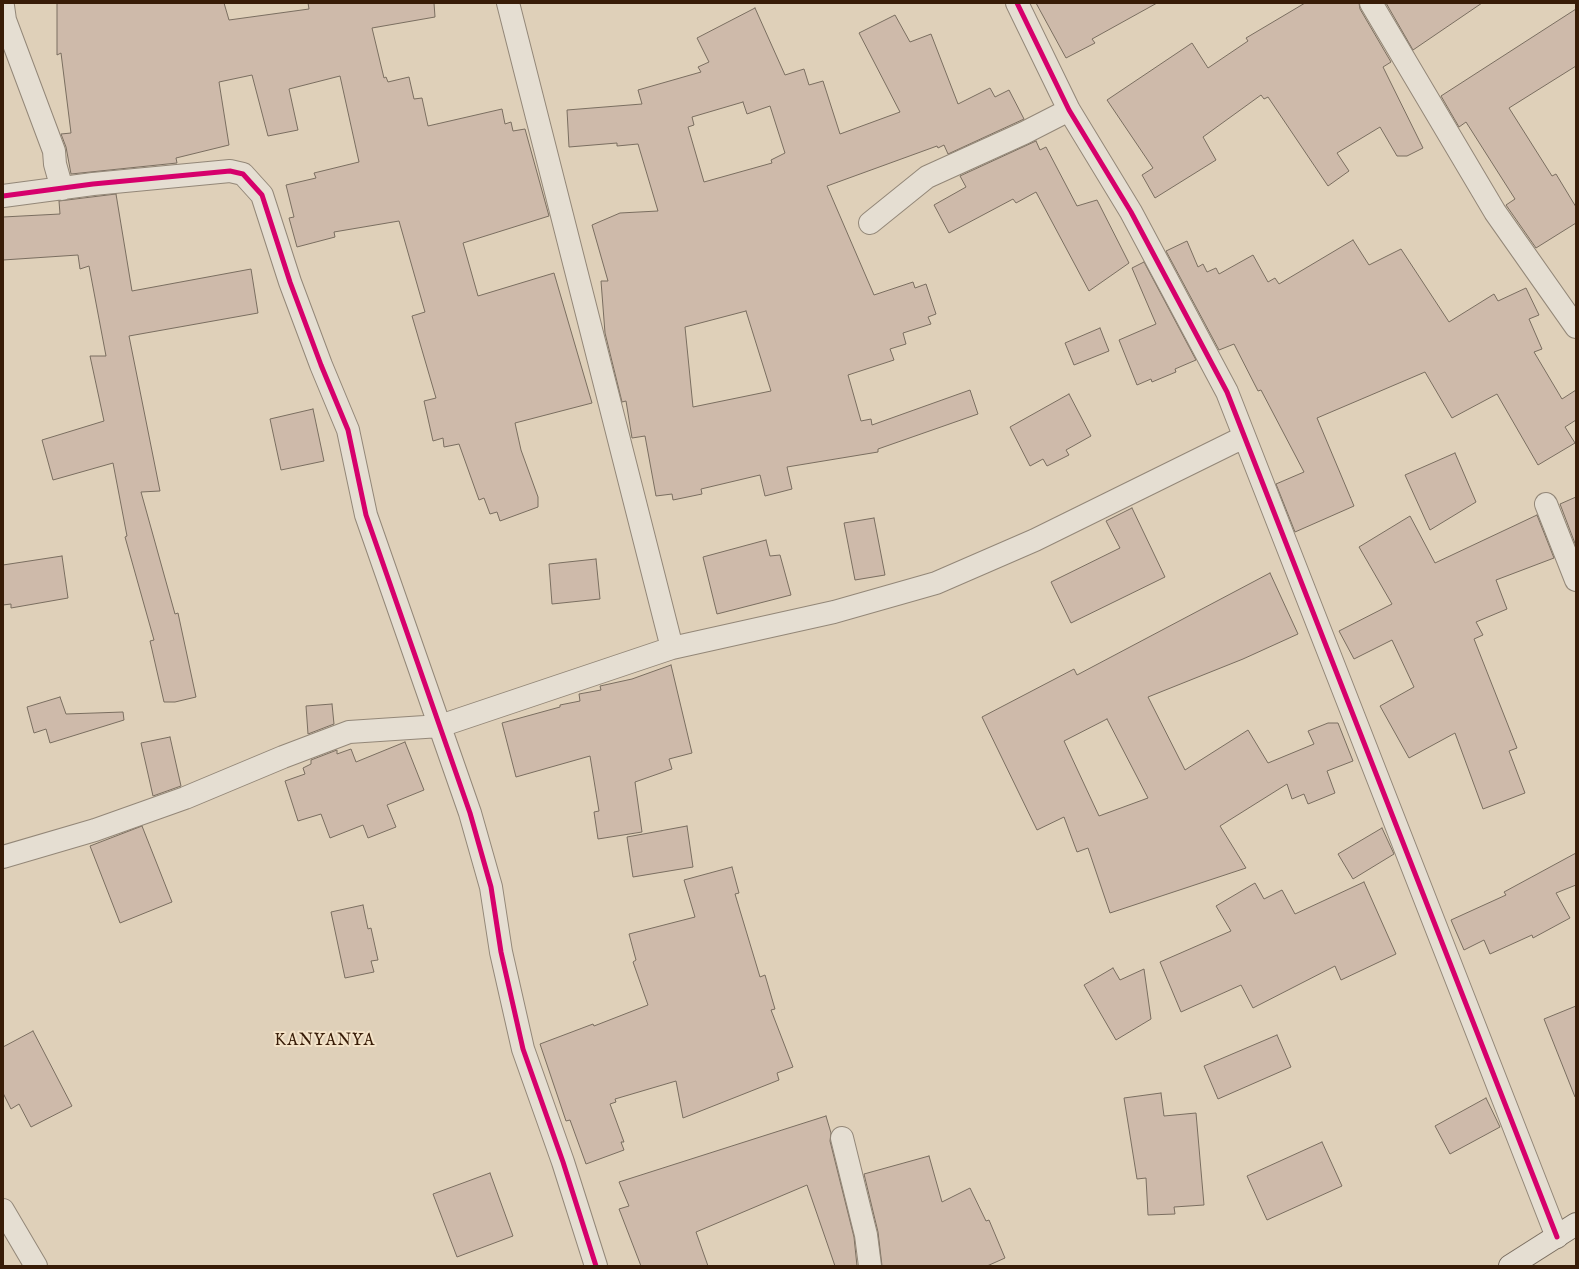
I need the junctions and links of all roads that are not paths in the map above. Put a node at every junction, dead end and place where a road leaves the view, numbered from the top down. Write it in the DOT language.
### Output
graph roads {
  1 [pos="508,3"];
  2 [pos="1017,3"];
  3 [pos="1371,3"];
  4 [pos="3,6"];
  5 [pos="1070,110"];
  6 [pos="62,189"];
  7 [pos="3,196"];
  8 [pos="870,223"];
  9 [pos="1576,326"];
  10 [pos="1244,437"];
  11 [pos="1546,504"];
  12 [pos="1576,580"];
  13 [pos="672,648"];
  14 [pos="440,726"];
  15 [pos="3,857"];
  16 [pos="842,1138"];
  17 [pos="3,1210"];
  18 [pos="1576,1224"];
  19 [pos="1557,1237"];
  20 [pos="36,1266"];
  21 [pos="596,1266"];
  22 [pos="870,1266"];
  23 [pos="1510,1266"];
  1 -- 13 [label="street"];
  2 -- 5 [label="street"];
  3 -- 9 [label="street"];
  4 -- 6 [label="street"];
  5 -- 8 [label="street"];
  5 -- 10 [label="street"];
  6 -- 7 [label="street"];
  6 -- 14 [label="street"];
  10 -- 13 [label="street"];
  10 -- 19 [label="street"];
  11 -- 12 [label="street"];
  13 -- 14 [label="street"];
  14 -- 15 [label="street"];
  14 -- 21 [label="street"];
  16 -- 22 [label="street"];
  17 -- 20 [label="street"];
  18 -- 19 [label="street"];
  19 -- 23 [label="street"];
}
